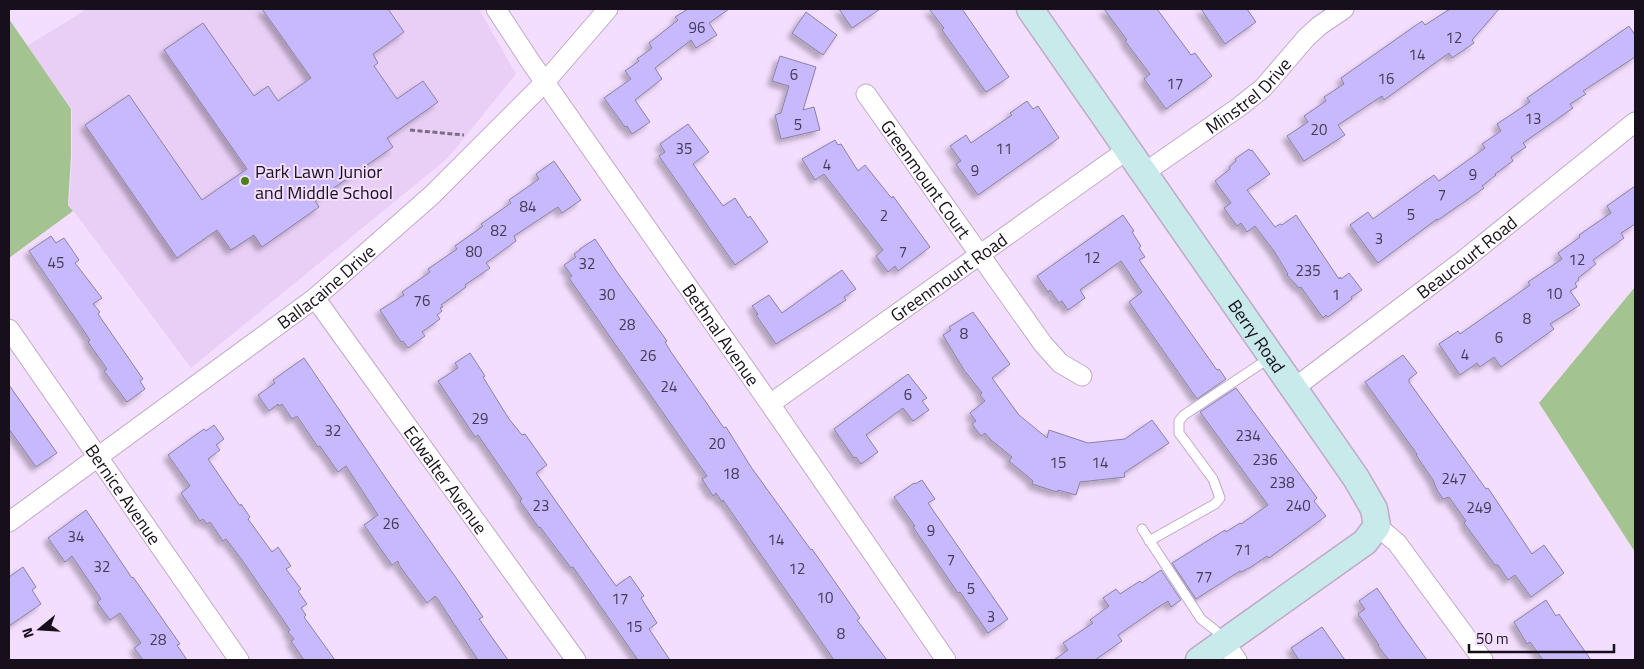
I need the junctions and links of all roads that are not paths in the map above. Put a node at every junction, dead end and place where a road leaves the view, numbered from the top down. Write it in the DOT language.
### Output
graph roads {
  1 [pos="496,9"];
  2 [pos="608,9"];
  3 [pos="1030,9"];
  4 [pos="1344,9"];
  5 [pos="545,82"];
  6 [pos="866,94"];
  7 [pos="1635,122"];
  8 [pos="1127,150"];
  9 [pos="1144,173"];
  10 [pos="980,254"];
  11 [pos="315,298"];
  12 [pos="9,329"];
  13 [pos="1271,357"];
  14 [pos="1082,376"];
  15 [pos="1293,388"];
  16 [pos="770,404"];
  17 [pos="97,458"];
  18 [pos="9,522"];
  19 [pos="1377,526"];
  20 [pos="1142,530"];
  21 [pos="1149,541"];
  22 [pos="1231,651"];
  23 [pos="239,660"];
  24 [pos="576,660"];
  25 [pos="946,660"];
  26 [pos="1199,660"];
  27 [pos="1483,660"];
  1 -- 5 [label="street, Bethnal Avenue"];
  2 -- 5 [label="street, Ballacaine Drive"];
  3 -- 8 [label="street, Berry Road"];
  4 -- 9 [label="street, Minstrel Drive"];
  5 -- 11 [label="street, Ballacaine Drive"];
  5 -- 16 [label="street, Bethnal Avenue"];
  6 -- 10 [label="street, Greenmount Court"];
  7 -- 15 [label="street, Beaucourt Road"];
  8 -- 9 [label="street, Berry Road"];
  8 -- 10 [label="street, Greenmount Road"];
  9 -- 13 [label="street, Berry Road"];
  10 -- 14 [label="street, Greenmount Court"];
  10 -- 16 [label="street, Greenmount Road"];
  11 -- 17 [label="street, Ballacaine Drive"];
  11 -- 24 [label="street, Edwalter Avenue"];
  12 -- 17 [label="street, Bernice Avenue"];
  13 -- 15 [label="street, Berry Road"];
  13 -- 21 [label="lane"];
  15 -- 19 [label="street, Berry Road"];
  16 -- 25 [label="street, Bethnal Avenue"];
  17 -- 18 [label="street, Ballacaine Drive"];
  17 -- 23 [label="street, Bernice Avenue"];
  19 -- 22 [label="street"];
  19 -- 27 [label="street"];
  20 -- 21 [label="lane"];
  21 -- 22 [label="lane"];
  22 -- 26 [label="street"];
}
